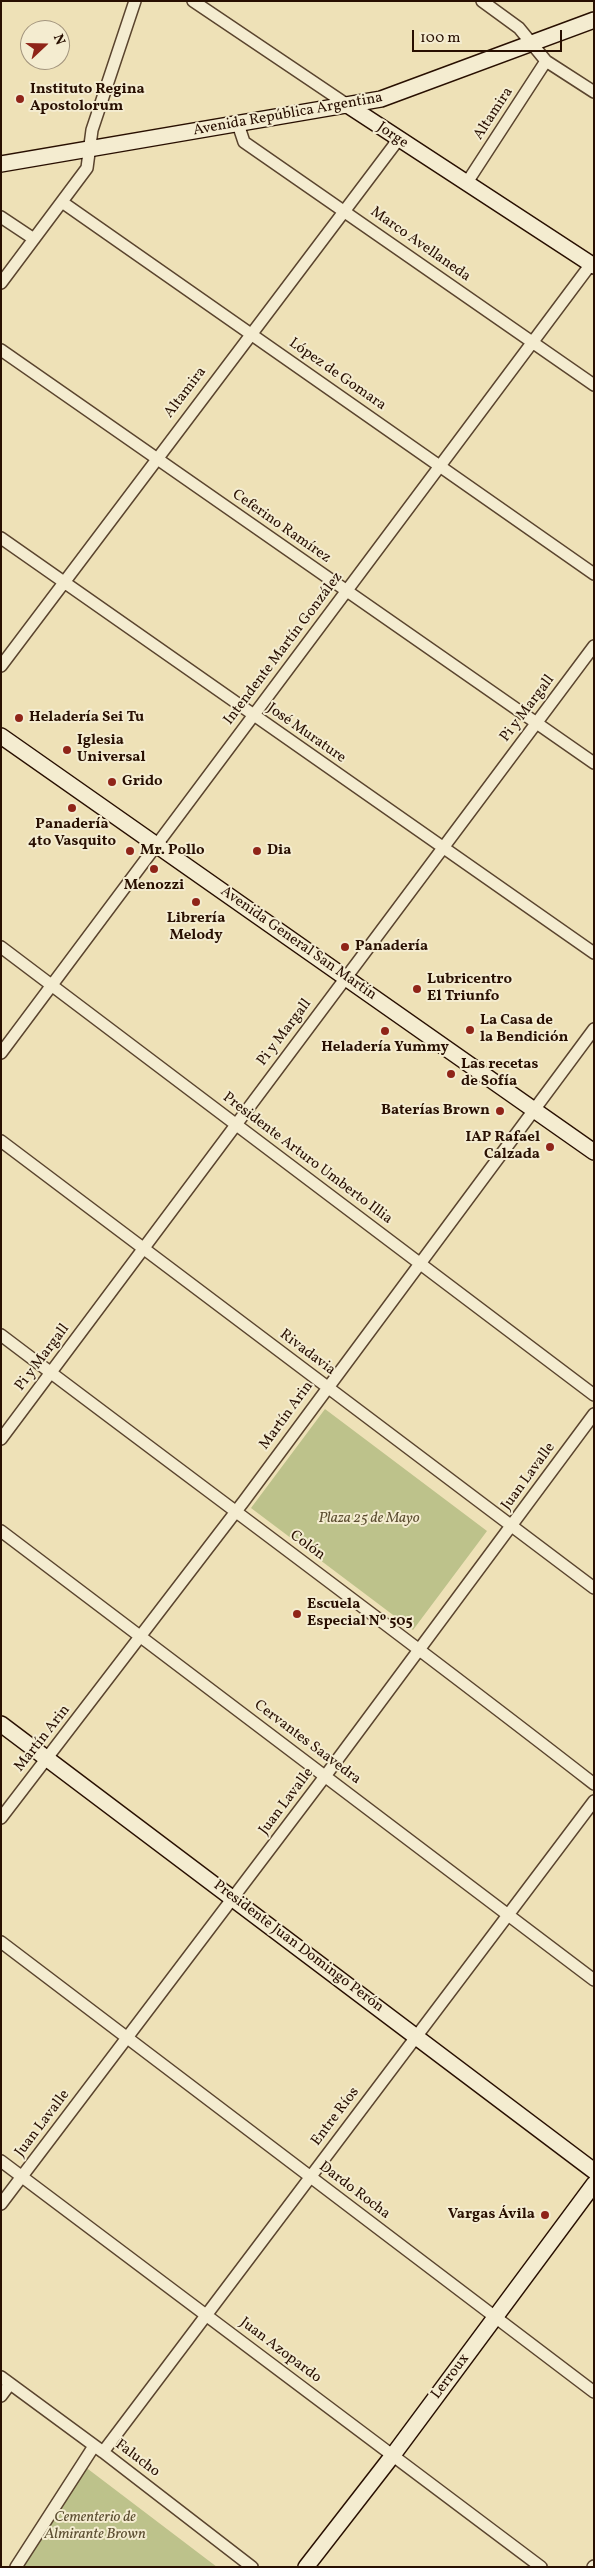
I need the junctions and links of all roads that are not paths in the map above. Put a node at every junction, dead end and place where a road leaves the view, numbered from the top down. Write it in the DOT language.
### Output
graph roads {
  1 [pos="135,1"];
  2 [pos="193,1"];
  3 [pos="482,1"];
  4 [pos="594,20"];
  5 [pos="532,44"];
  6 [pos="546,61"];
  7 [pos="594,92"];
  8 [pos="349,106"];
  9 [pos="238,124"];
  10 [pos="398,140"];
  11 [pos="89,148"];
  12 [pos="1,164"];
  13 [pos="466,184"];
  14 [pos="62,202"];
  15 [pos="344,210"];
  16 [pos="1,218"];
  17 [pos="34,239"];
  18 [pos="592,265"];
  19 [pos="1,283"];
  20 [pos="250,334"];
  21 [pos="532,342"];
  22 [pos="1,350"];
  23 [pos="594,385"];
  24 [pos="156,459"];
  25 [pos="440,465"];
  26 [pos="1,538"];
  27 [pos="594,574"];
  28 [pos="64,582"];
  29 [pos="347,590"];
  30 [pos="594,646"];
  31 [pos="1,666"];
  32 [pos="253,715"];
  33 [pos="537,722"];
  34 [pos="1,736"];
  35 [pos="594,763"];
  36 [pos="158,846"];
  37 [pos="442,848"];
  38 [pos="1,947"];
  39 [pos="594,953"];
  40 [pos="345,977"];
  41 [pos="51,986"];
  42 [pos="594,1028"];
  43 [pos="1,1053"];
  44 [pos="533,1109"];
  45 [pos="236,1123"];
  46 [pos="1,1141"];
  47 [pos="594,1152"];
  48 [pos="142,1248"];
  49 [pos="419,1263"];
  50 [pos="1,1335"];
  51 [pos="51,1373"];
  52 [pos="327,1386"];
  53 [pos="594,1395"];
  54 [pos="594,1414"];
  55 [pos="1,1439"];
  56 [pos="235,1512"];
  57 [pos="512,1526"];
  58 [pos="1,1532"];
  59 [pos="594,1588"];
  60 [pos="141,1637"];
  61 [pos="420,1649"];
  62 [pos="1,1724"];
  63 [pos="47,1758"];
  64 [pos="326,1775"];
  65 [pos="594,1784"];
  66 [pos="594,1801"];
  67 [pos="1,1818"];
  68 [pos="234,1898"];
  69 [pos="509,1914"];
  70 [pos="1,1942"];
  71 [pos="594,1980"];
  72 [pos="416,2037"];
  73 [pos="127,2038"];
  74 [pos="1,2161"];
  75 [pos="594,2171"];
  76 [pos="22,2176"];
  77 [pos="310,2177"];
  78 [pos="594,2184"];
  79 [pos="1,2204"];
  80 [pos="206,2315"];
  81 [pos="495,2317"];
  82 [pos="6,2381"];
  83 [pos="594,2392"];
  84 [pos="1,2396"];
  85 [pos="99,2449"];
  86 [pos="393,2455"];
  87 [pos="16,2567"];
  88 [pos="252,2567"];
  89 [pos="306,2567"];
  90 [pos="541,2567"];
  1 -- 11 [label="street"];
  2 -- 8 [label="street, Jorge"];
  3 -- 5 [label="street"];
  4 -- 5 [label="street, Avenida República Argentina"];
  5 -- 6 [label="street"];
  5 -- 8 [label="street, Avenida República Argentina"];
  6 -- 7 [label="street"];
  6 -- 13 [label="street, Altamira"];
  8 -- 9 [label="street, Avenida República Argentina"];
  8 -- 10 [label="street, Jorge"];
  9 -- 11 [label="street, Avenida República Argentina"];
  9 -- 15 [label="street, Marco Avellaneda"];
  10 -- 13 [label="street, Jorge"];
  10 -- 15 [label="street, Altamira"];
  11 -- 12 [label="street, Avenida República Argentina"];
  11 -- 14 [label="street"];
  13 -- 18 [label="street, Jorge"];
  14 -- 17 [label="street"];
  14 -- 20 [label="street, López de Gomara"];
  15 -- 20 [label="street, Altamira"];
  15 -- 21 [label="street, Marco Avellaneda"];
  16 -- 17 [label="street"];
  17 -- 19 [label="street"];
  18 -- 21 [label="street, Intendente Martín González"];
  20 -- 24 [label="street, Altamira"];
  20 -- 25 [label="street, López de Gomara"];
  21 -- 23 [label="street, Marco Avellaneda"];
  21 -- 25 [label="street, Intendente Martín González"];
  22 -- 24 [label="street, Ceferino Ramírez"];
  24 -- 28 [label="street, Altamira"];
  24 -- 29 [label="street, Ceferino Ramírez"];
  25 -- 27 [label="street, López de Gomara"];
  25 -- 29 [label="street, Intendente Martín González"];
  26 -- 28 [label="street, José Murature"];
  28 -- 31 [label="street, Altamira"];
  28 -- 32 [label="street, José Murature"];
  29 -- 32 [label="street, Intendente Martín González"];
  29 -- 33 [label="street, Ceferino Ramírez"];
  30 -- 33 [label="street, Pi y Margall"];
  32 -- 36 [label="street, Intendente Martín González"];
  32 -- 37 [label="street, José Murature"];
  33 -- 35 [label="street, Ceferino Ramírez"];
  33 -- 37 [label="street, Pi y Margall"];
  34 -- 36 [label="street, Avenida General San Martín"];
  36 -- 40 [label="street, Avenida General San Martín"];
  36 -- 41 [label="street, Intendente Martín González"];
  37 -- 39 [label="street, José Murature"];
  37 -- 40 [label="street, Pi y Margall"];
  38 -- 41 [label="street, Presidente Arturo Umberto Illia"];
  40 -- 44 [label="street, Avenida General San Martín"];
  40 -- 45 [label="street, Pi y Margall"];
  41 -- 43 [label="street, Intendente Martín González"];
  41 -- 45 [label="street, Presidente Arturo Umberto Illia"];
  42 -- 44 [label="street, Martín Arin"];
  44 -- 47 [label="street, Avenida General San Martín"];
  44 -- 49 [label="street, Martín Arin"];
  45 -- 48 [label="street, Pi y Margall"];
  45 -- 49 [label="street, Presidente Arturo Umberto Illia"];
  46 -- 48 [label="street, Rivadavia"];
  48 -- 51 [label="street, Pi y Margall"];
  48 -- 52 [label="street, Rivadavia"];
  49 -- 52 [label="street, Martín Arin"];
  49 -- 53 [label="street, Presidente Arturo Umberto Illia"];
  50 -- 51 [label="street, Colón"];
  51 -- 55 [label="street, Pi y Margall"];
  51 -- 56 [label="street, Colón"];
  52 -- 56 [label="street, Martín Arin"];
  52 -- 57 [label="street, Rivadavia"];
  54 -- 57 [label="street, Juan Lavalle"];
  56 -- 60 [label="street, Martín Arin"];
  56 -- 61 [label="street, Colón"];
  57 -- 59 [label="street, Rivadavia"];
  57 -- 61 [label="street, Juan Lavalle"];
  58 -- 60 [label="street, Cervantes Saavedra"];
  60 -- 63 [label="street, Martín Arin"];
  60 -- 64 [label="street, Cervantes Saavedra"];
  61 -- 64 [label="street, Juan Lavalle"];
  61 -- 65 [label="street, Colón"];
  62 -- 63 [label="street, Presidente Juan Domingo Perón"];
  63 -- 67 [label="street, Martín Arin"];
  63 -- 68 [label="street, Presidente Juan Domingo Perón"];
  64 -- 68 [label="street, Juan Lavalle"];
  64 -- 69 [label="street, Cervantes Saavedra"];
  66 -- 69 [label="street, Entre Ríos"];
  68 -- 72 [label="street, Presidente Juan Domingo Perón"];
  68 -- 73 [label="street, Juan Lavalle"];
  69 -- 71 [label="street, Cervantes Saavedra"];
  69 -- 72 [label="street, Entre Ríos"];
  70 -- 73 [label="street, Dardo Rocha"];
  72 -- 75 [label="street, Presidente Juan Domingo Perón"];
  72 -- 77 [label="street, Entre Ríos"];
  73 -- 76 [label="street, Juan Lavalle"];
  73 -- 77 [label="street, Dardo Rocha"];
  74 -- 76 [label="street, Juan Azopardo"];
  76 -- 79 [label="street, Juan Lavalle"];
  76 -- 80 [label="street, Juan Azopardo"];
  77 -- 80 [label="street, Entre Ríos"];
  77 -- 81 [label="street, Dardo Rocha"];
  78 -- 81 [label="street, Lerroux"];
  80 -- 85 [label="street, Entre Ríos"];
  80 -- 86 [label="street, Juan Azopardo"];
  81 -- 83 [label="street, Dardo Rocha"];
  81 -- 86 [label="street, Lerroux"];
  82 -- 84 [label="street"];
  82 -- 85 [label="street, Falucho"];
  85 -- 87 [label="street, Entre Ríos"];
  85 -- 88 [label="street, Falucho"];
  86 -- 89 [label="street, Lerroux"];
  86 -- 90 [label="street, Juan Azopardo"];
}
